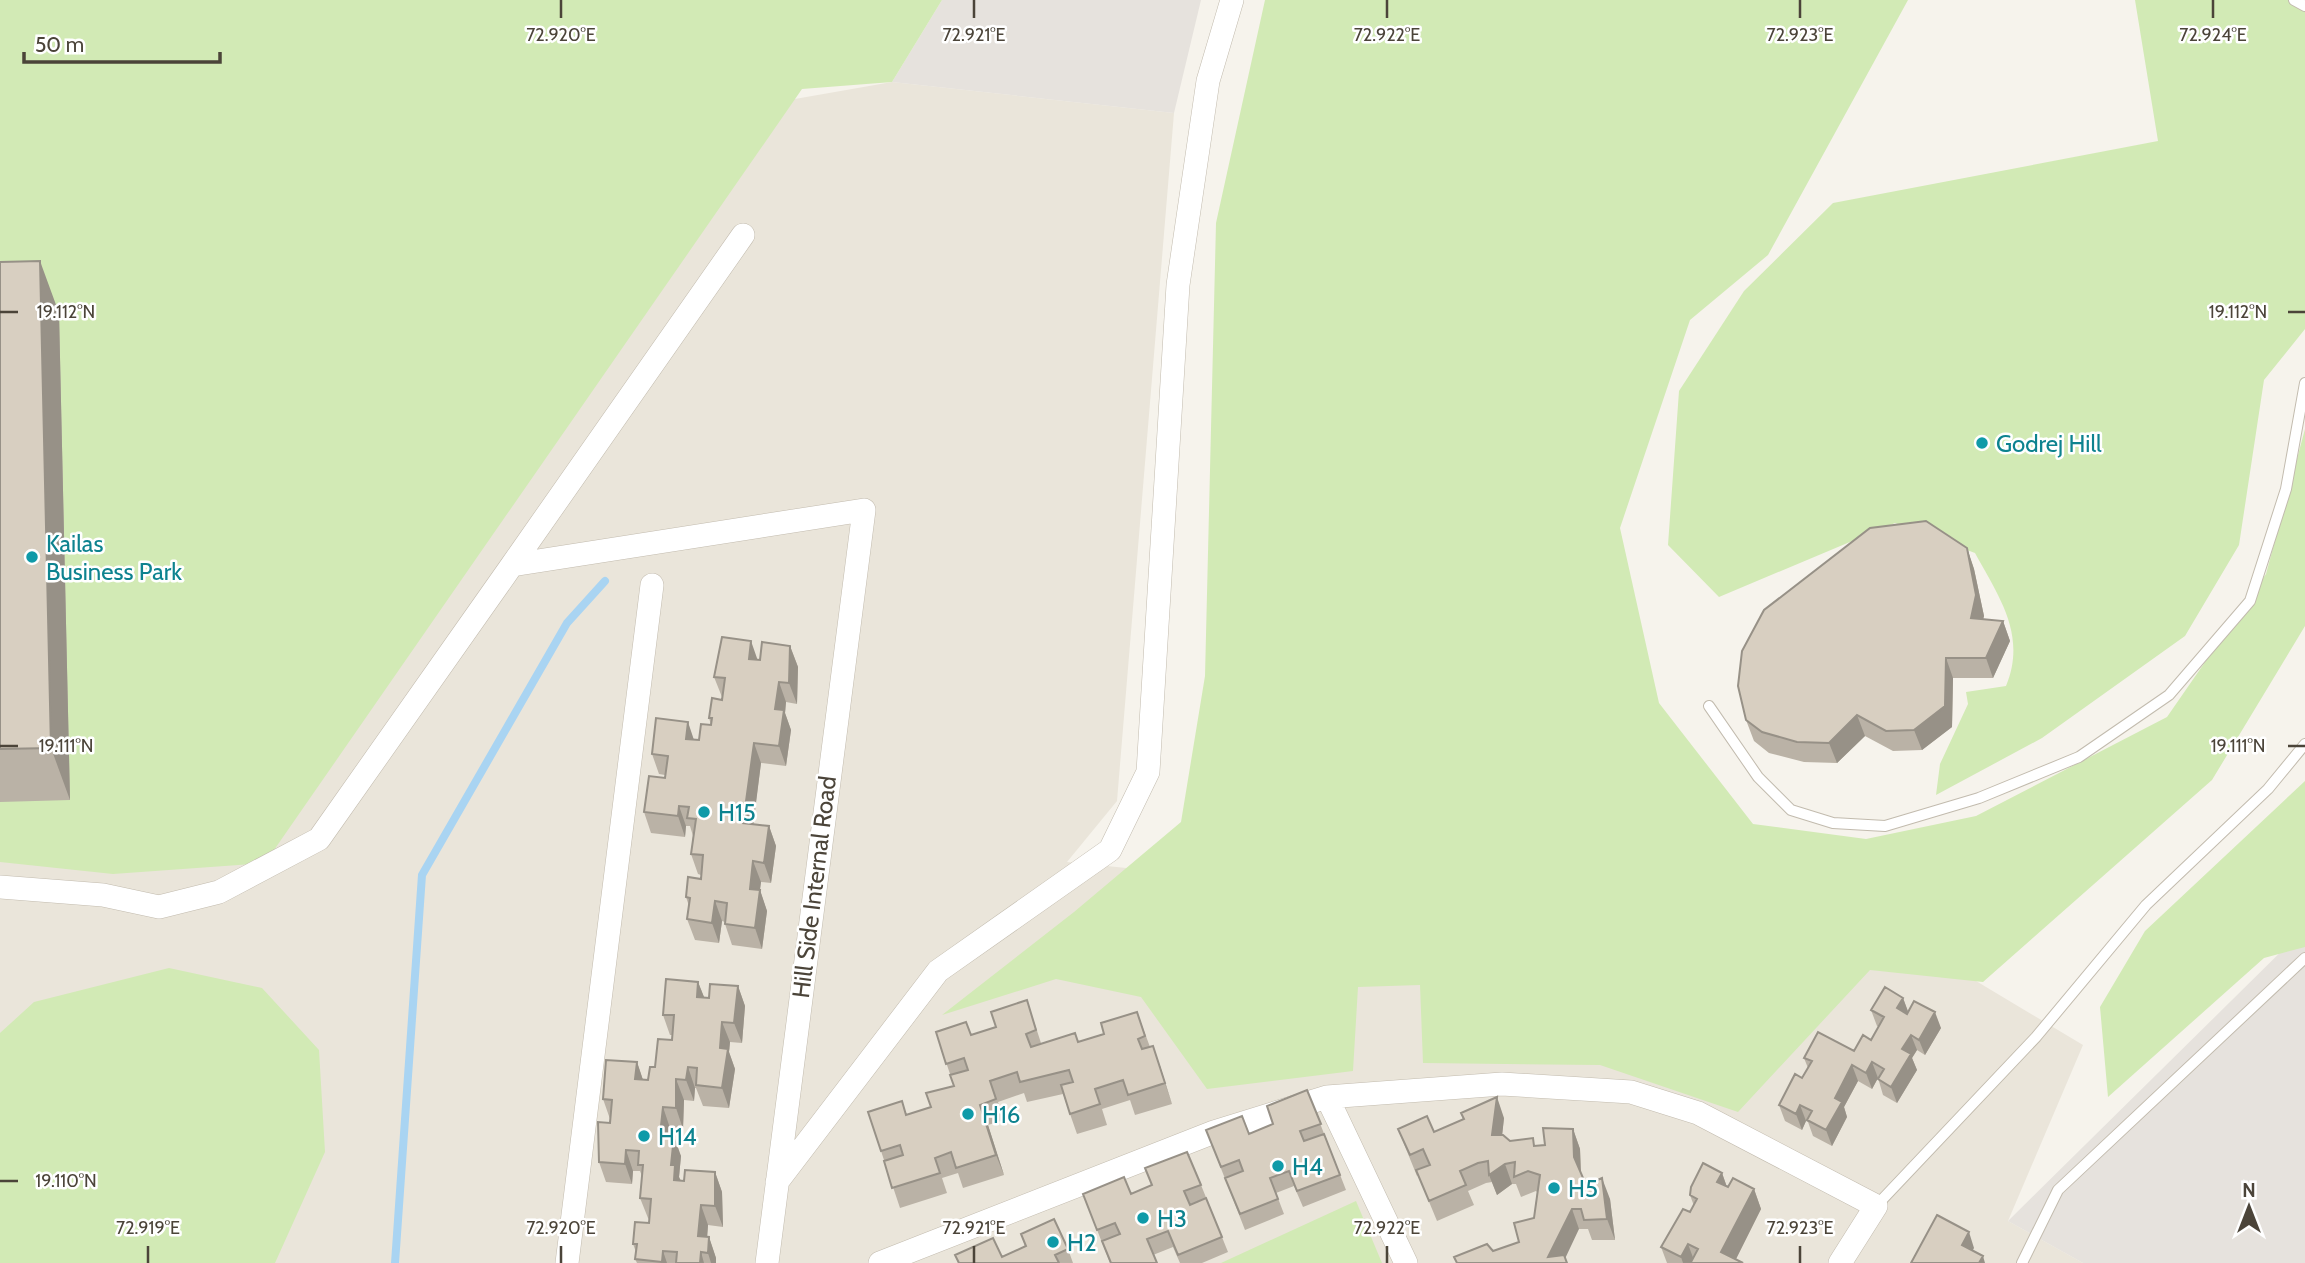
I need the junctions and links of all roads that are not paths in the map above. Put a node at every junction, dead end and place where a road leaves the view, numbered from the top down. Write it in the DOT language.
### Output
graph roads {
  1 [pos="1232,0"];
  2 [pos="2294,0"];
  3 [pos="2305,6"];
  4 [pos="743,235"];
  5 [pos="2305,383"];
  6 [pos="512,565"];
  7 [pos="652,585"];
  8 [pos="1709,706"];
  9 [pos="2305,744"];
  10 [pos="0,887"];
  11 [pos="2305,958"];
  12 [pos="1327,1097"];
  13 [pos="775,1185"];
  14 [pos="1875,1206"];
  15 [pos="567,1263"];
  16 [pos="766,1263"];
  17 [pos="880,1263"];
  18 [pos="1406,1263"];
  19 [pos="1840,1263"];
  20 [pos="2022,1263"];
  1 -- 13 [label="street"];
  2 -- 3 [label="lane"];
  4 -- 6 [label="street"];
  5 -- 8 [label="lane"];
  6 -- 10 [label="street"];
  6 -- 13 [label="street, Hill Side Internal Road"];
  7 -- 15 [label="street"];
  9 -- 14 [label="lane"];
  11 -- 20 [label="lane"];
  12 -- 14 [label="street"];
  12 -- 17 [label="street"];
  12 -- 18 [label="street"];
  13 -- 16 [label="street, Hill Side Internal Road"];
  14 -- 19 [label="street"];
}
